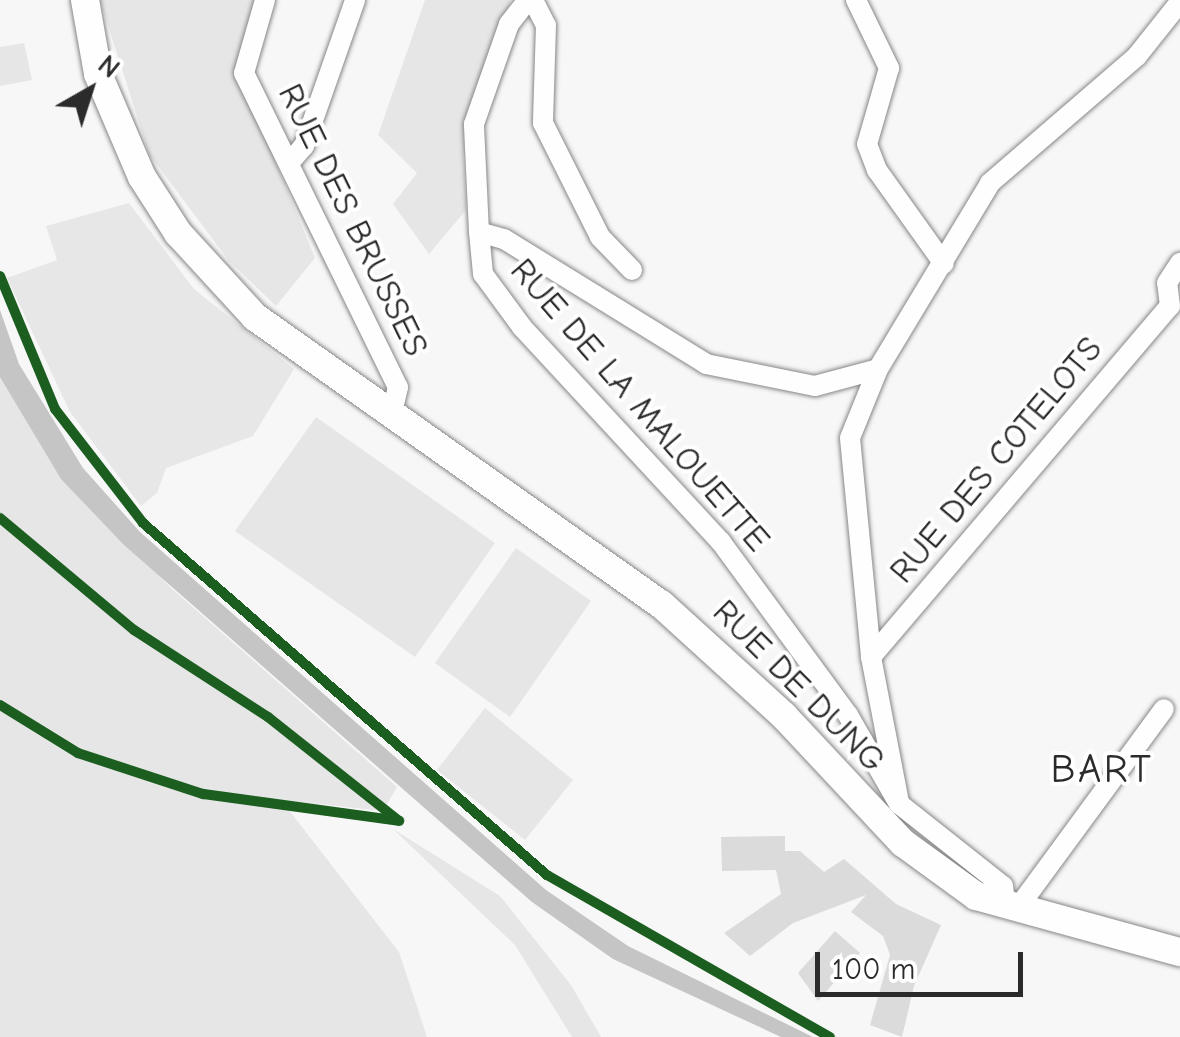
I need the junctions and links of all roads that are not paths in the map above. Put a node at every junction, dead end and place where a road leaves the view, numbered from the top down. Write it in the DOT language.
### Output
graph roads {
  1 [pos="85,0"];
  2 [pos="264,0"];
  3 [pos="355,0"];
  4 [pos="530,0"];
  5 [pos="856,0"];
  6 [pos="1180,2"];
  7 [pos="290,163"];
  8 [pos="478,232"];
  9 [pos="1180,263"];
  10 [pos="944,264"];
  11 [pos="632,270"];
  12 [pos="1175,311"];
  13 [pos="878,369"];
  14 [pos="392,413"];
  15 [pos="871,657"];
  16 [pos="1164,709"];
  17 [pos="899,804"];
  18 [pos="1011,907"];
  19 [pos="1180,952"];
  1 -- 14 [label="main road, RUE DE DUNG"];
  2 -- 7 [label="street, RUE DES BRUSSES"];
  3 -- 7 [label="street"];
  4 -- 8 [label="street"];
  4 -- 11 [label="street"];
  5 -- 10 [label="street"];
  6 -- 10 [label="street"];
  7 -- 14 [label="street, RUE DES BRUSSES"];
  8 -- 13 [label="street, RUE DE LA MALOUETTE"];
  8 -- 17 [label="street, RUE DE LA MALOUETTE"];
  9 -- 12 [label="street"];
  10 -- 13 [label="street"];
  12 -- 15 [label="street, RUE DES COTELOTS"];
  13 -- 15 [label="street"];
  14 -- 18 [label="main road, RUE DE DUNG"];
  15 -- 17 [label="street"];
  16 -- 18 [label="street"];
  17 -- 18 [label="street, RUE DE LA MALOUETTE"];
  18 -- 19 [label="main road, RUE DE DUNG"];
}
